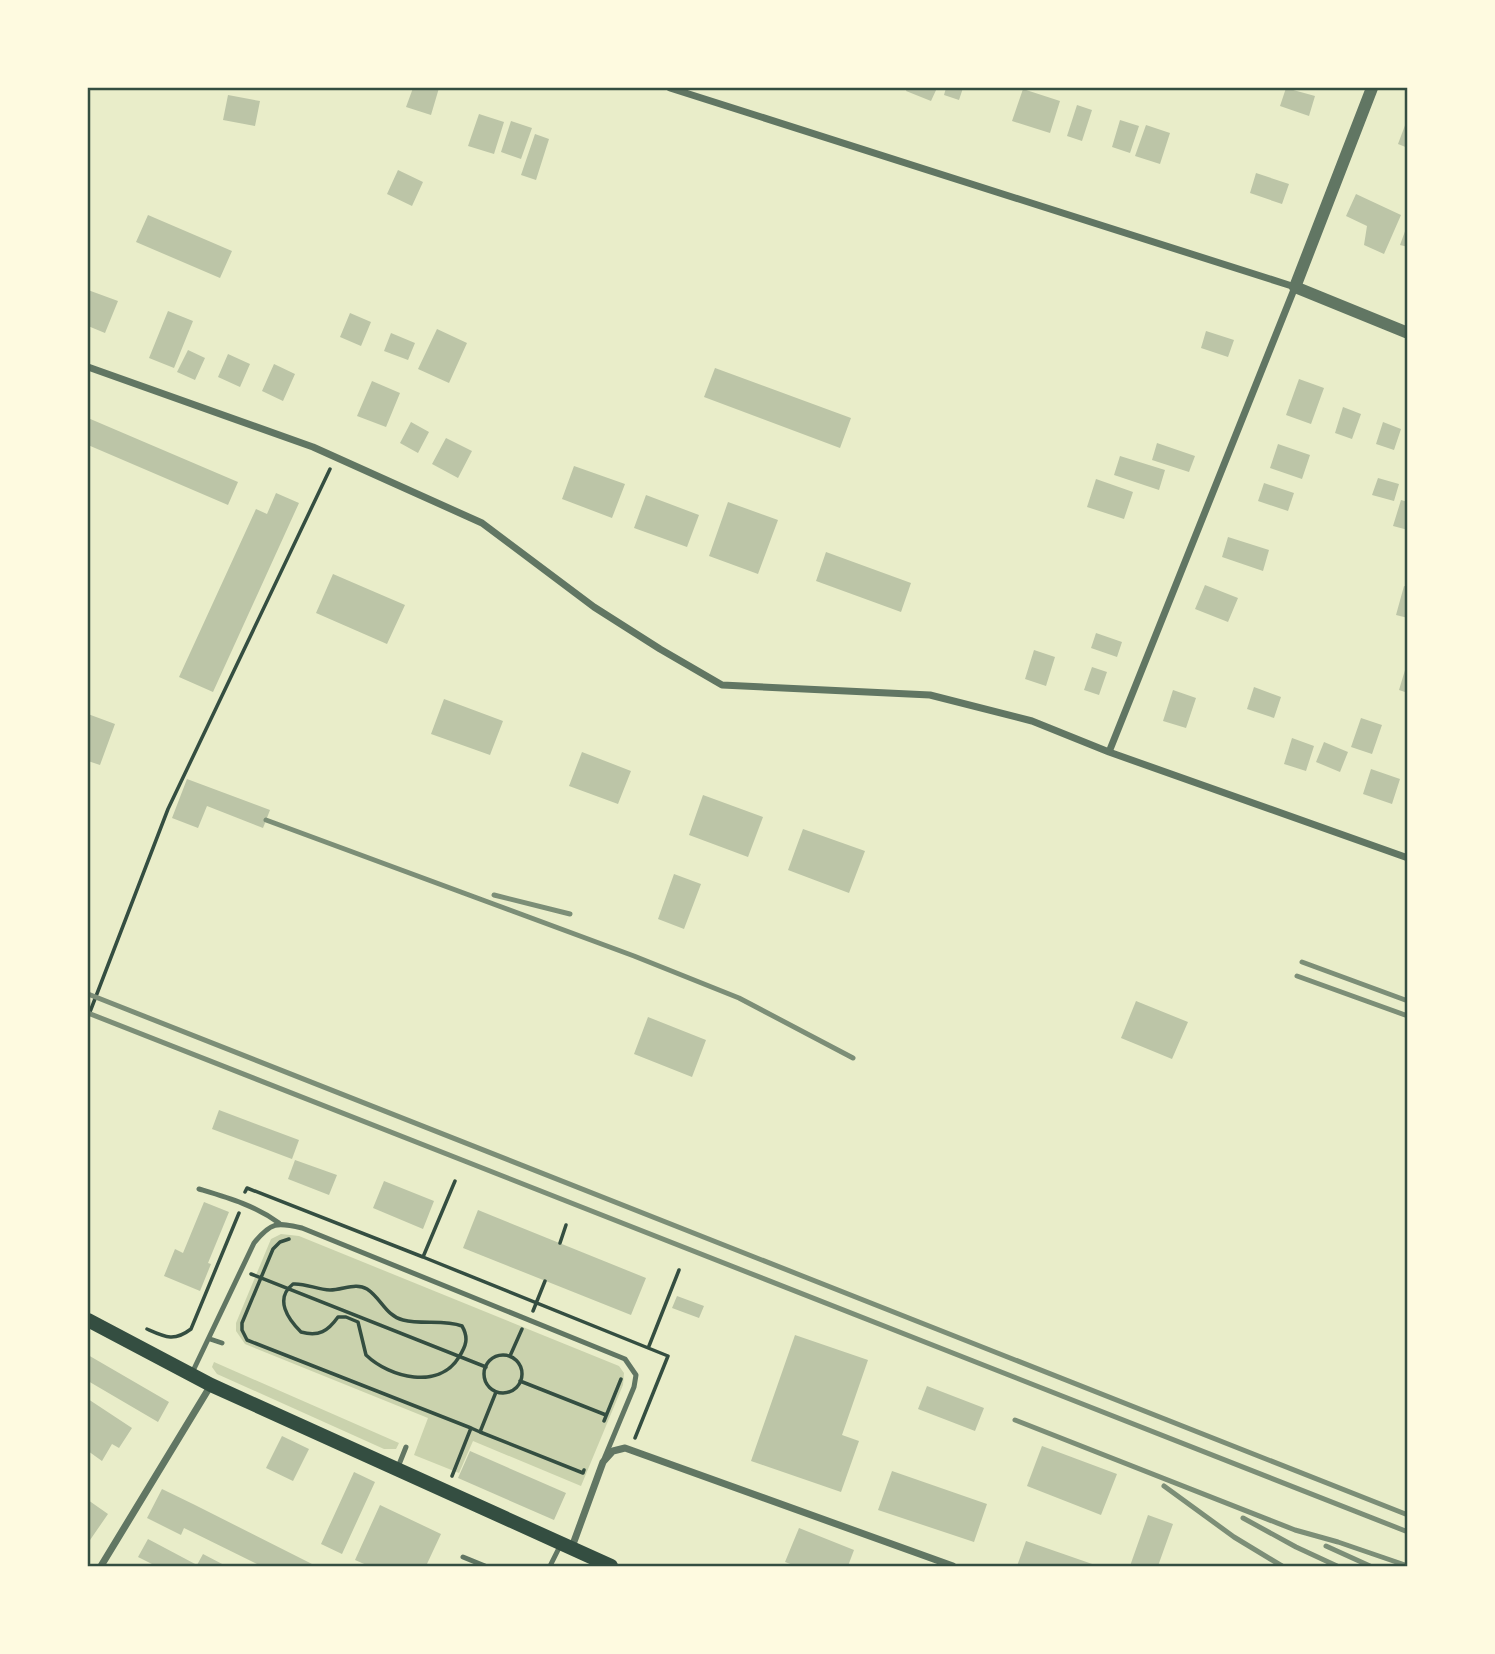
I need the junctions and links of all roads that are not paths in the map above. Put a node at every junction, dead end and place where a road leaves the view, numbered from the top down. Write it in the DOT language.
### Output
graph roads {
  1 [pos="670,88"];
  2 [pos="1372,88"];
  3 [pos="1295,288"];
  4 [pos="1408,333"];
  5 [pos="88,367"];
  6 [pos="1109,752"];
  7 [pos="1408,858"];
  8 [pos="199,1189"];
  9 [pos="279,1223"];
  10 [pos="88,1320"];
  11 [pos="210,1339"];
  12 [pos="222,1343"];
  13 [pos="191,1374"];
  14 [pos="211,1385"];
  15 [pos="406,1447"];
  16 [pos="603,1462"];
  17 [pos="397,1470"];
  18 [pos="567,1545"];
  19 [pos="463,1557"];
  20 [pos="101,1566"];
  21 [pos="485,1566"];
  22 [pos="550,1566"];
  23 [pos="611,1566"];
  24 [pos="953,1566"];
  1 -- 3 [label="street"];
  2 -- 3 [label="street"];
  3 -- 4 [label="street"];
  3 -- 6 [label="street"];
  5 -- 6 [label="street"];
  6 -- 7 [label="street"];
  8 -- 9 [label="lane"];
  9 -- 11 [label="lane"];
  9 -- 16 [label="lane"];
  10 -- 13 [label="main road"];
  11 -- 12 [label="lane"];
  11 -- 13 [label="lane"];
  13 -- 14 [label="main road"];
  14 -- 17 [label="main road"];
  14 -- 20 [label="street"];
  15 -- 17 [label="lane"];
  16 -- 18 [label="street"];
  16 -- 24 [label="street"];
  17 -- 18 [label="main road"];
  18 -- 22 [label="lane"];
  18 -- 23 [label="main road"];
  19 -- 21 [label="lane"];
}
